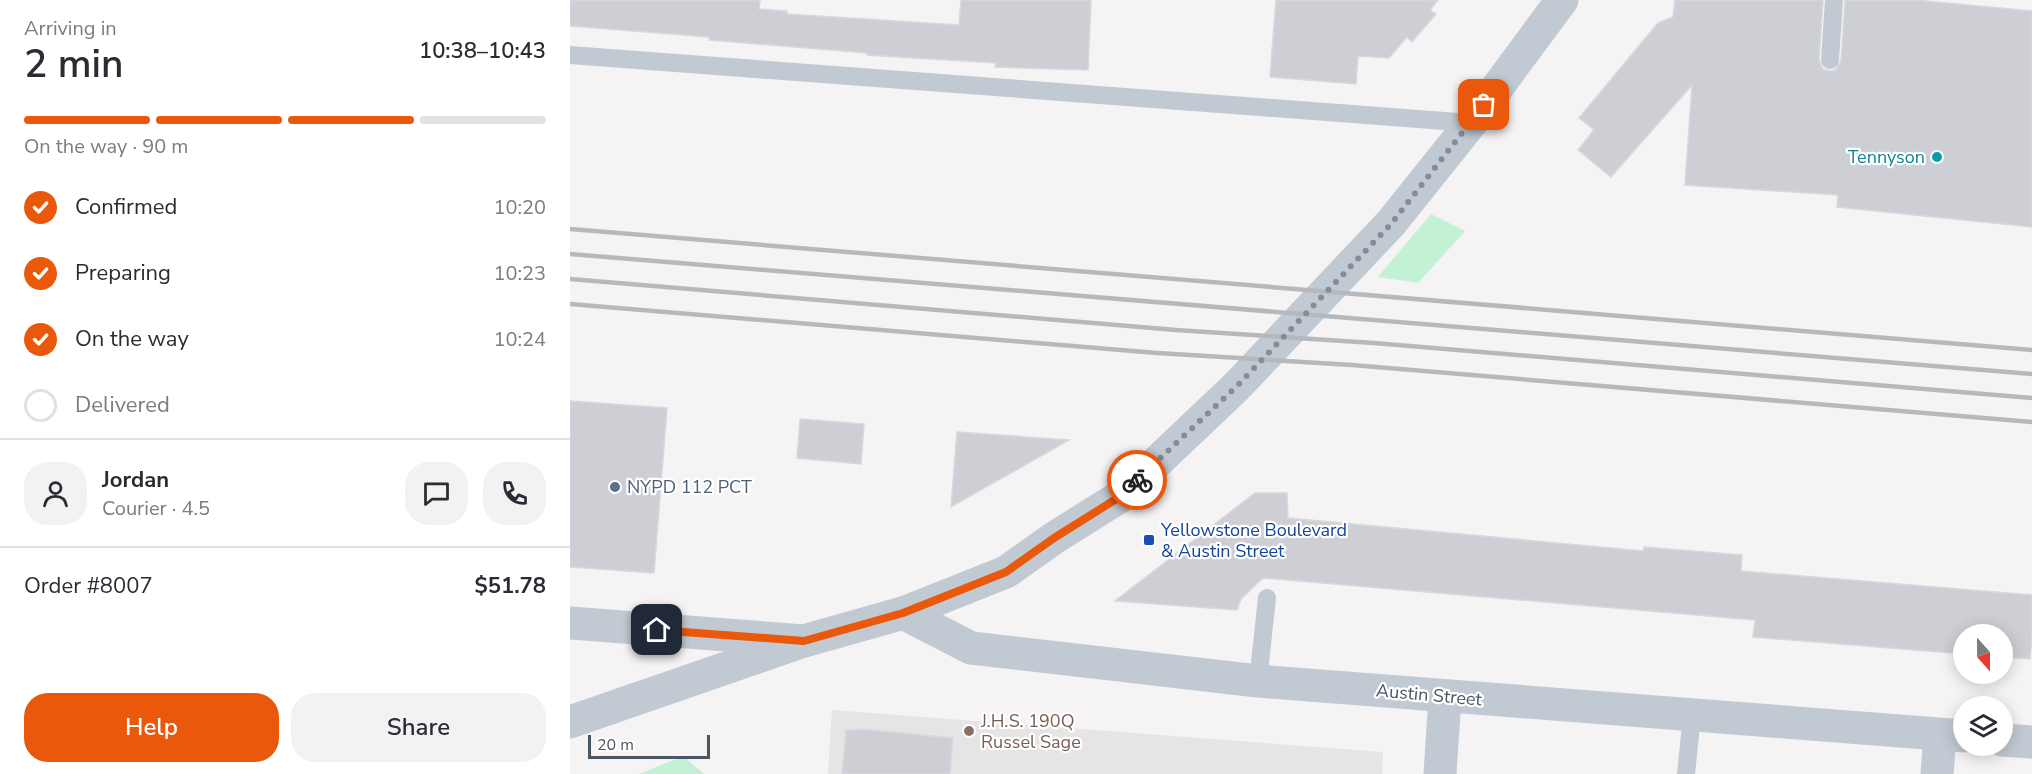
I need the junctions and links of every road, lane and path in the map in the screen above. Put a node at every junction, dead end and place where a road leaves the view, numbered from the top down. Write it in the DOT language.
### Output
graph roads {
  1 [pos="1562,0"];
  2 [pos="1834,0"];
  3 [pos="570,55"];
  4 [pos="1830,60"];
  5 [pos="1471,123"];
  6 [pos="1267,598"];
  7 [pos="903,613"];
  8 [pos="570,623"];
  9 [pos="804,641"];
  10 [pos="1258,681"];
  11 [pos="1446,696"];
  12 [pos="1692,715"];
  13 [pos="570,722"];
  14 [pos="1952,735"];
  15 [pos="2013,741"];
  16 [pos="2032,742"];
  17 [pos="1440,774"];
  18 [pos="1686,774"];
  19 [pos="1937,774"];
  1 -- 5 [label="street"];
  2 -- 4 [label="lane"];
  3 -- 5 [label="lane"];
  5 -- 7 [label="street"];
  6 -- 10 [label="lane"];
  7 -- 9 [label="street"];
  7 -- 10 [label="street, Austin Street"];
  8 -- 9 [label="street"];
  9 -- 13 [label="street"];
  10 -- 11 [label="street, Austin Street"];
  11 -- 12 [label="street, Austin Street"];
  11 -- 17 [label="street"];
  12 -- 14 [label="street, Austin Street"];
  12 -- 18 [label="lane"];
  14 -- 19 [label="street"];
  15 -- 16 [label="street"];
}
